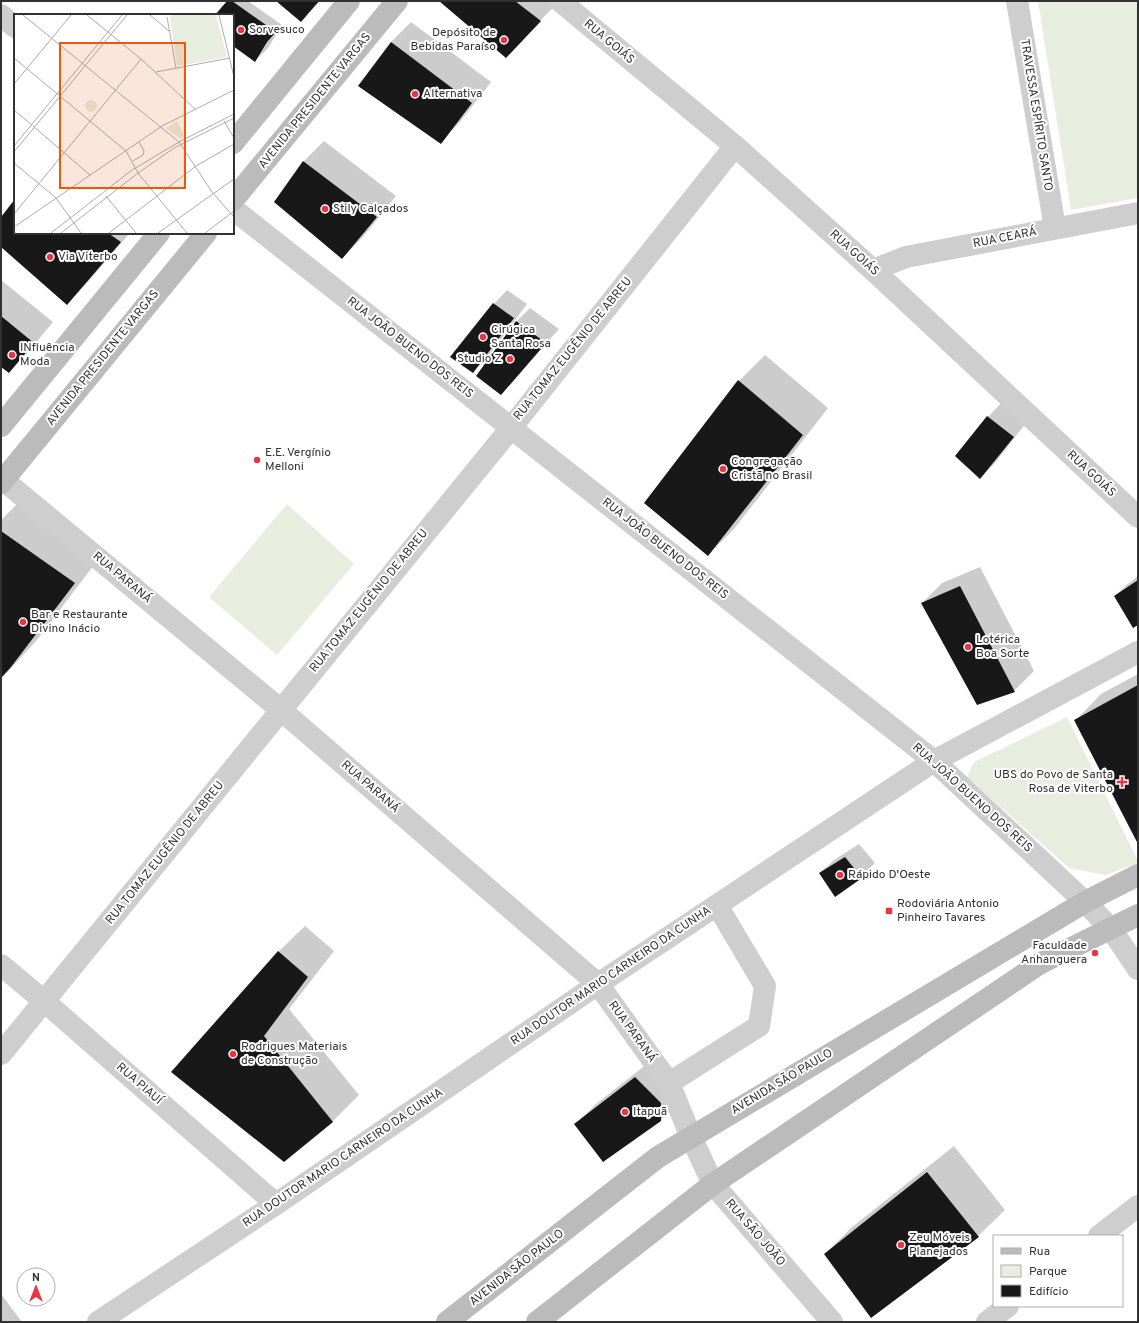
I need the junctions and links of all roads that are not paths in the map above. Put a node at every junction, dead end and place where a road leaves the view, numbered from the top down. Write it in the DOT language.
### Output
graph roads {
  1 [pos="349,1"];
  2 [pos="397,1"];
  3 [pos="560,1"];
  4 [pos="1017,1"];
  5 [pos="1,15"];
  6 [pos="14,26"];
  7 [pos="234,142"];
  8 [pos="735,146"];
  9 [pos="234,199"];
  10 [pos="234,210"];
  11 [pos="1138,213"];
  12 [pos="1055,228"];
  13 [pos="158,234"];
  14 [pos="205,234"];
  15 [pos="873,270"];
  16 [pos="1,426"];
  17 [pos="510,428"];
  18 [pos="2,480"];
  19 [pos="1138,517"];
  20 [pos="1138,652"];
  21 [pos="281,710"];
  22 [pos="934,760"];
  23 [pos="1138,875"];
  24 [pos="1084,902"];
  25 [pos="717,905"];
  26 [pos="1138,915"];
  27 [pos="1111,929"];
  28 [pos="1,966"];
  29 [pos="1138,969"];
  30 [pos="598,984"];
  31 [pos="44,1001"];
  32 [pos="1,1054"];
  33 [pos="669,1083"];
  34 [pos="691,1137"];
  35 [pos="712,1184"];
  36 [pos="276,1204"];
  37 [pos="1138,1206"];
  38 [pos="1100,1235"];
  39 [pos="1007,1307"];
  40 [pos="98,1322"];
  41 [pos="447,1322"];
  42 [pos="537,1322"];
  43 [pos="832,1322"];
  44 [pos="987,1322"];
  1 -- 7 [label="main road"];
  2 -- 9 [label="main road, AVENIDA PRESIDENTE VARGAS"];
  3 -- 8 [label="street, RUA GOIÁS"];
  4 -- 12 [label="street, TRAVESSA ESPÍRITO SANTO"];
  5 -- 6 [label="street"];
  8 -- 15 [label="street, RUA GOIÁS"];
  8 -- 17 [label="street, RUA TOMAZ EUGÊNIO DE ABREU"];
  10 -- 17 [label="street, RUA JOÃO BUENO DOS REIS"];
  11 -- 12 [label="street, RUA CEARÁ"];
  12 -- 15 [label="street, RUA CEARÁ"];
  13 -- 16 [label="main road"];
  14 -- 18 [label="main road, AVENIDA PRESIDENTE VARGAS"];
  15 -- 19 [label="street, RUA GOIÁS"];
  17 -- 21 [label="street, RUA TOMAZ EUGÊNIO DE ABREU"];
  17 -- 22 [label="street, RUA JOÃO BUENO DOS REIS"];
  18 -- 21 [label="street, RUA PARANÁ"];
  20 -- 22 [label="street, RUA DOUTOR MARIO CARNEIRO DA CUNHA"];
  21 -- 30 [label="street, RUA PARANÁ"];
  21 -- 31 [label="street, RUA TOMAZ EUGÊNIO DE ABREU"];
  22 -- 24 [label="street, RUA JOÃO BUENO DOS REIS"];
  22 -- 25 [label="street, RUA DOUTOR MARIO CARNEIRO DA CUNHA"];
  23 -- 24 [label="main road, AVENIDA SÃO PAULO"];
  24 -- 27 [label="street, RUA JOÃO BUENO DOS REIS"];
  24 -- 34 [label="main road, AVENIDA SÃO PAULO"];
  25 -- 30 [label="street, RUA DOUTOR MARIO CARNEIRO DA CUNHA"];
  25 -- 33 [label="street"];
  26 -- 27 [label="main road"];
  27 -- 29 [label="street, RUA JOÃO BUENO DOS REIS"];
  27 -- 35 [label="main road"];
  28 -- 31 [label="street, RUA PIAUÍ"];
  30 -- 33 [label="street, RUA PARANÁ"];
  30 -- 36 [label="street, RUA DOUTOR MARIO CARNEIRO DA CUNHA"];
  31 -- 32 [label="street, RUA TOMAZ EUGÊNIO DE ABREU"];
  31 -- 36 [label="street, RUA PIAUÍ"];
  33 -- 34 [label="street, RUA PARANÁ"];
  34 -- 35 [label="street, RUA SÃO JOÃO"];
  34 -- 41 [label="main road, AVENIDA SÃO PAULO"];
  35 -- 42 [label="main road"];
  35 -- 43 [label="street, RUA SÃO JOÃO"];
  36 -- 40 [label="street, RUA DOUTOR MARIO CARNEIRO DA CUNHA"];
  37 -- 38 [label="street"];
  39 -- 44 [label="street"];
}
